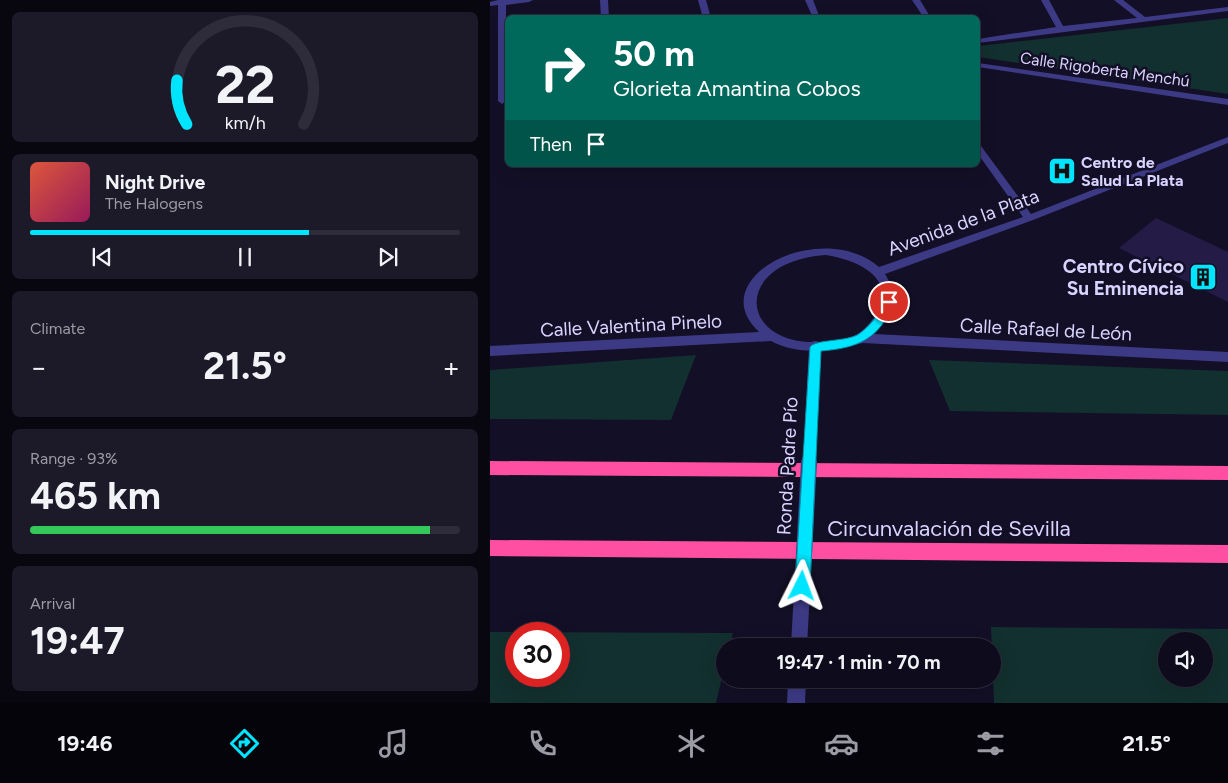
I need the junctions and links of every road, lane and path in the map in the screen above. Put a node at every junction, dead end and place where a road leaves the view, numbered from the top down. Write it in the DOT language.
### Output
graph roads {
  1 [pos="529,0"];
  2 [pos="604,0"];
  3 [pos="702,0"];
  4 [pos="809,0"];
  5 [pos="916,0"];
  6 [pos="1045,0"];
  7 [pos="1118,0"];
  8 [pos="503,1"];
  9 [pos="490,4"];
  10 [pos="1226,6"];
  11 [pos="605,15"];
  12 [pos="706,15"];
  13 [pos="816,15"];
  14 [pos="926,15"];
  15 [pos="1143,19"];
  16 [pos="1061,29"];
  17 [pos="980,41"];
  18 [pos="980,65"];
  19 [pos="505,101"];
  20 [pos="1228,102"];
  21 [pos="490,103"];
  22 [pos="1228,140"];
  23 [pos="980,151"];
  24 [pos="1030,218"];
  25 [pos="878,272"];
  26 [pos="773,336"];
  27 [pos="861,338"];
  28 [pos="815,347"];
  29 [pos="490,351"];
  30 [pos="1228,357"];
  31 [pos="490,468"];
  32 [pos="1228,473"];
  33 [pos="490,548"];
  34 [pos="1228,554"];
  35 [pos="799,638"];
  36 [pos="797,688"];
  37 [pos="796,703"];
  1 -- 8 [label="street"];
  2 -- 11 [label="street"];
  3 -- 12 [label="street"];
  4 -- 13 [label="street"];
  5 -- 14 [label="street"];
  6 -- 16 [label="street"];
  7 -- 15 [label="street"];
  8 -- 9 [label="street"];
  8 -- 19 [label="street"];
  10 -- 15 [label="street"];
  15 -- 16 [label="street"];
  16 -- 17 [label="street"];
  18 -- 20 [label="street, Calle Rigoberta Menchú"];
  19 -- 21 [label="street"];
  22 -- 24 [label="street, Avenida de la Plata"];
  23 -- 24 [label="street"];
  24 -- 25 [label="street, Avenida de la Plata"];
  25 -- 26 [label="street"];
  25 -- 27 [label="street"];
  26 -- 28 [label="street"];
  26 -- 29 [label="street, Calle Valentina Pinelo"];
  27 -- 28 [label="street"];
  27 -- 30 [label="street, Calle Rafael de León"];
  28 -- 35 [label="street, Ronda Padre Pío, bridge"];
  31 -- 32 [label="highway"];
  33 -- 34 [label="highway, Circunvalación de Sevilla"];
  36 -- 37 [label="street"];
}
